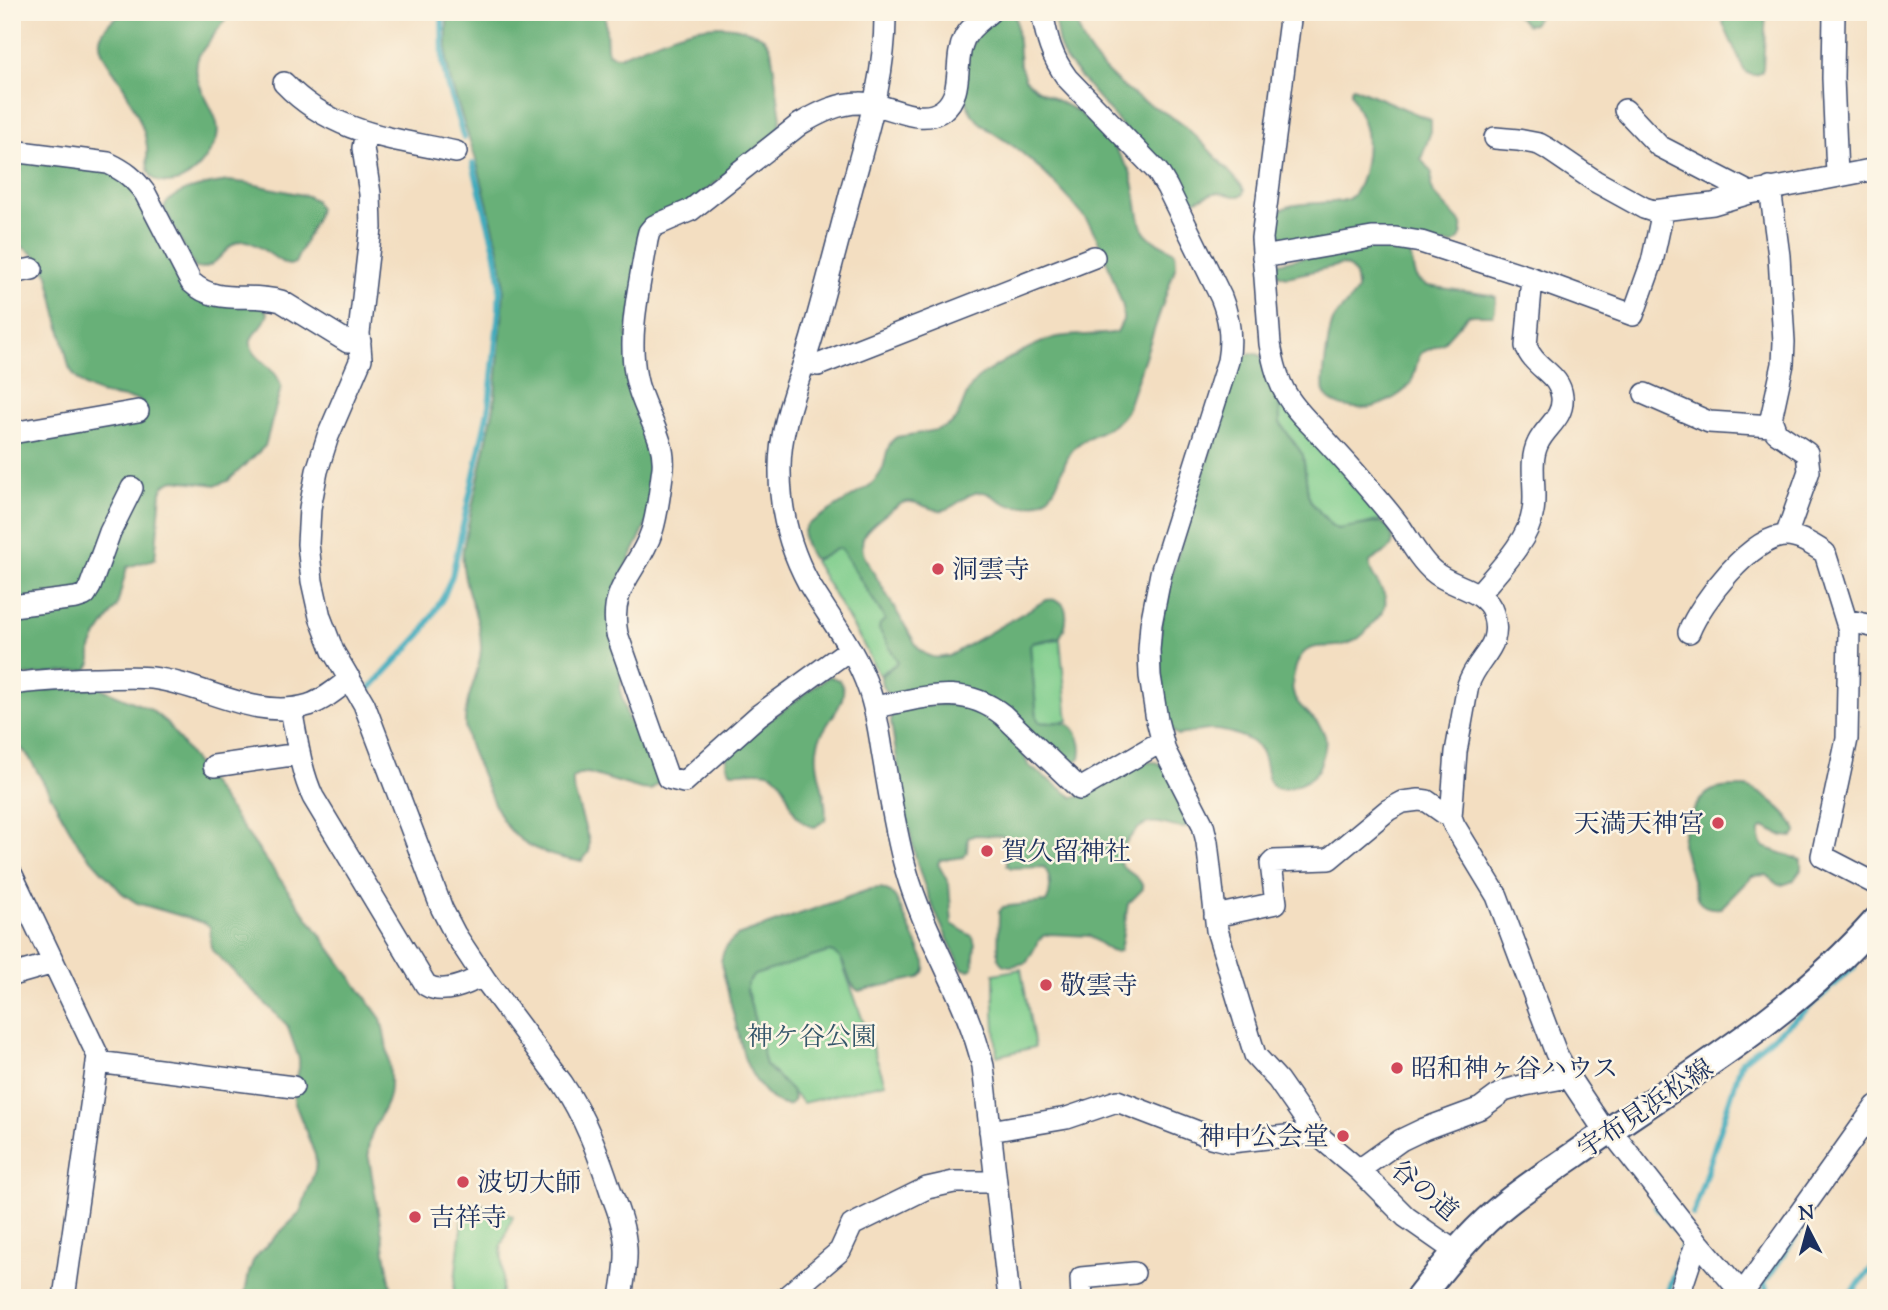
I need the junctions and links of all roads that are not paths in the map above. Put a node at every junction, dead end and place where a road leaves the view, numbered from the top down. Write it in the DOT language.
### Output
graph roads {
  1 [pos="885,12"];
  2 [pos="990,12"];
  3 [pos="1042,12"];
  4 [pos="1291,12"];
  5 [pos="1834,12"];
  6 [pos="284,83"];
  7 [pos="874,104"];
  8 [pos="1625,110"];
  9 [pos="366,132"];
  10 [pos="1495,138"];
  11 [pos="12,151"];
  12 [pos="456,152"];
  13 [pos="1876,169"];
  14 [pos="1837,175"];
  15 [pos="1760,190"];
  16 [pos="1662,211"];
  17 [pos="1094,257"];
  18 [pos="1263,257"];
  19 [pos="1532,278"];
  20 [pos="360,341"];
  21 [pos="804,362"];
  22 [pos="1645,394"];
  23 [pos="138,411"];
  24 [pos="1772,426"];
  25 [pos="12,433"];
  26 [pos="131,488"];
  27 [pos="1786,536"];
  28 [pos="1478,596"];
  29 [pos="12,606"];
  30 [pos="1846,620"];
  31 [pos="1876,626"];
  32 [pos="1689,632"];
  33 [pos="850,649"];
  34 [pos="12,684"];
  35 [pos="357,692"];
  36 [pos="874,707"];
  37 [pos="291,709"];
  38 [pos="1162,741"];
  39 [pos="299,754"];
  40 [pos="214,766"];
  41 [pos="1451,812"];
  42 [pos="12,875"];
  43 [pos="1876,884"];
  44 [pos="1215,916"];
  45 [pos="1876,921"];
  46 [pos="54,962"];
  47 [pos="12,975"];
  48 [pos="482,975"];
  49 [pos="97,1062"];
  50 [pos="1569,1077"];
  51 [pos="293,1087"];
  52 [pos="1876,1106"];
  53 [pos="990,1131"];
  54 [pos="1608,1131"];
  55 [pos="1315,1133"];
  56 [pos="1359,1170"];
  57 [pos="996,1182"];
  58 [pos="1697,1241"];
  59 [pos="1456,1252"];
  60 [pos="1134,1273"];
  61 [pos="1744,1296"];
  62 [pos="64,1298"];
  63 [pos="621,1298"];
  64 [pos="785,1298"];
  65 [pos="1009,1298"];
  66 [pos="1082,1298"];
  67 [pos="1419,1298"];
  68 [pos="1678,1298"];
  1 -- 7 [label="street"];
  2 -- 7 [label="street"];
  3 -- 38 [label="street, 谷の道"];
  4 -- 18 [label="street"];
  5 -- 14 [label="street"];
  6 -- 9 [label="street"];
  7 -- 21 [label="street"];
  7 -- 33 [label="street"];
  8 -- 15 [label="street"];
  9 -- 12 [label="street"];
  9 -- 20 [label="street"];
  10 -- 16 [label="street"];
  11 -- 20 [label="street"];
  13 -- 14 [label="street"];
  14 -- 15 [label="street"];
  15 -- 16 [label="street"];
  15 -- 24 [label="street"];
  16 -- 19 [label="street"];
  17 -- 21 [label="street"];
  18 -- 19 [label="street"];
  18 -- 28 [label="street"];
  19 -- 28 [label="street"];
  20 -- 35 [label="street"];
  21 -- 33 [label="street"];
  22 -- 24 [label="street"];
  23 -- 25 [label="street"];
  24 -- 27 [label="street"];
  26 -- 29 [label="street"];
  27 -- 30 [label="street"];
  27 -- 32 [label="street"];
  28 -- 41 [label="street"];
  30 -- 31 [label="street"];
  30 -- 43 [label="street"];
  33 -- 36 [label="street"];
  34 -- 37 [label="street"];
  35 -- 37 [label="street"];
  35 -- 48 [label="street"];
  36 -- 38 [label="street"];
  36 -- 53 [label="street"];
  37 -- 39 [label="street"];
  38 -- 44 [label="street, 谷の道"];
  39 -- 40 [label="street"];
  39 -- 48 [label="street"];
  41 -- 44 [label="street"];
  41 -- 50 [label="street"];
  42 -- 46 [label="street"];
  44 -- 55 [label="street, 谷の道"];
  45 -- 54 [label="main road, 宇布見浜松線"];
  46 -- 47 [label="street"];
  46 -- 49 [label="street"];
  48 -- 63 [label="street"];
  49 -- 51 [label="street"];
  49 -- 62 [label="street"];
  50 -- 54 [label="street"];
  50 -- 56 [label="street"];
  52 -- 61 [label="street"];
  53 -- 55 [label="street"];
  53 -- 57 [label="street"];
  54 -- 58 [label="street"];
  54 -- 59 [label="main road, 宇布見浜松線"];
  55 -- 56 [label="street, 谷の道"];
  56 -- 59 [label="street, 谷の道"];
  57 -- 64 [label="street"];
  57 -- 65 [label="street"];
  58 -- 61 [label="street"];
  58 -- 68 [label="street"];
  59 -- 67 [label="main road, 宇布見浜松線"];
  60 -- 66 [label="street"];
}
